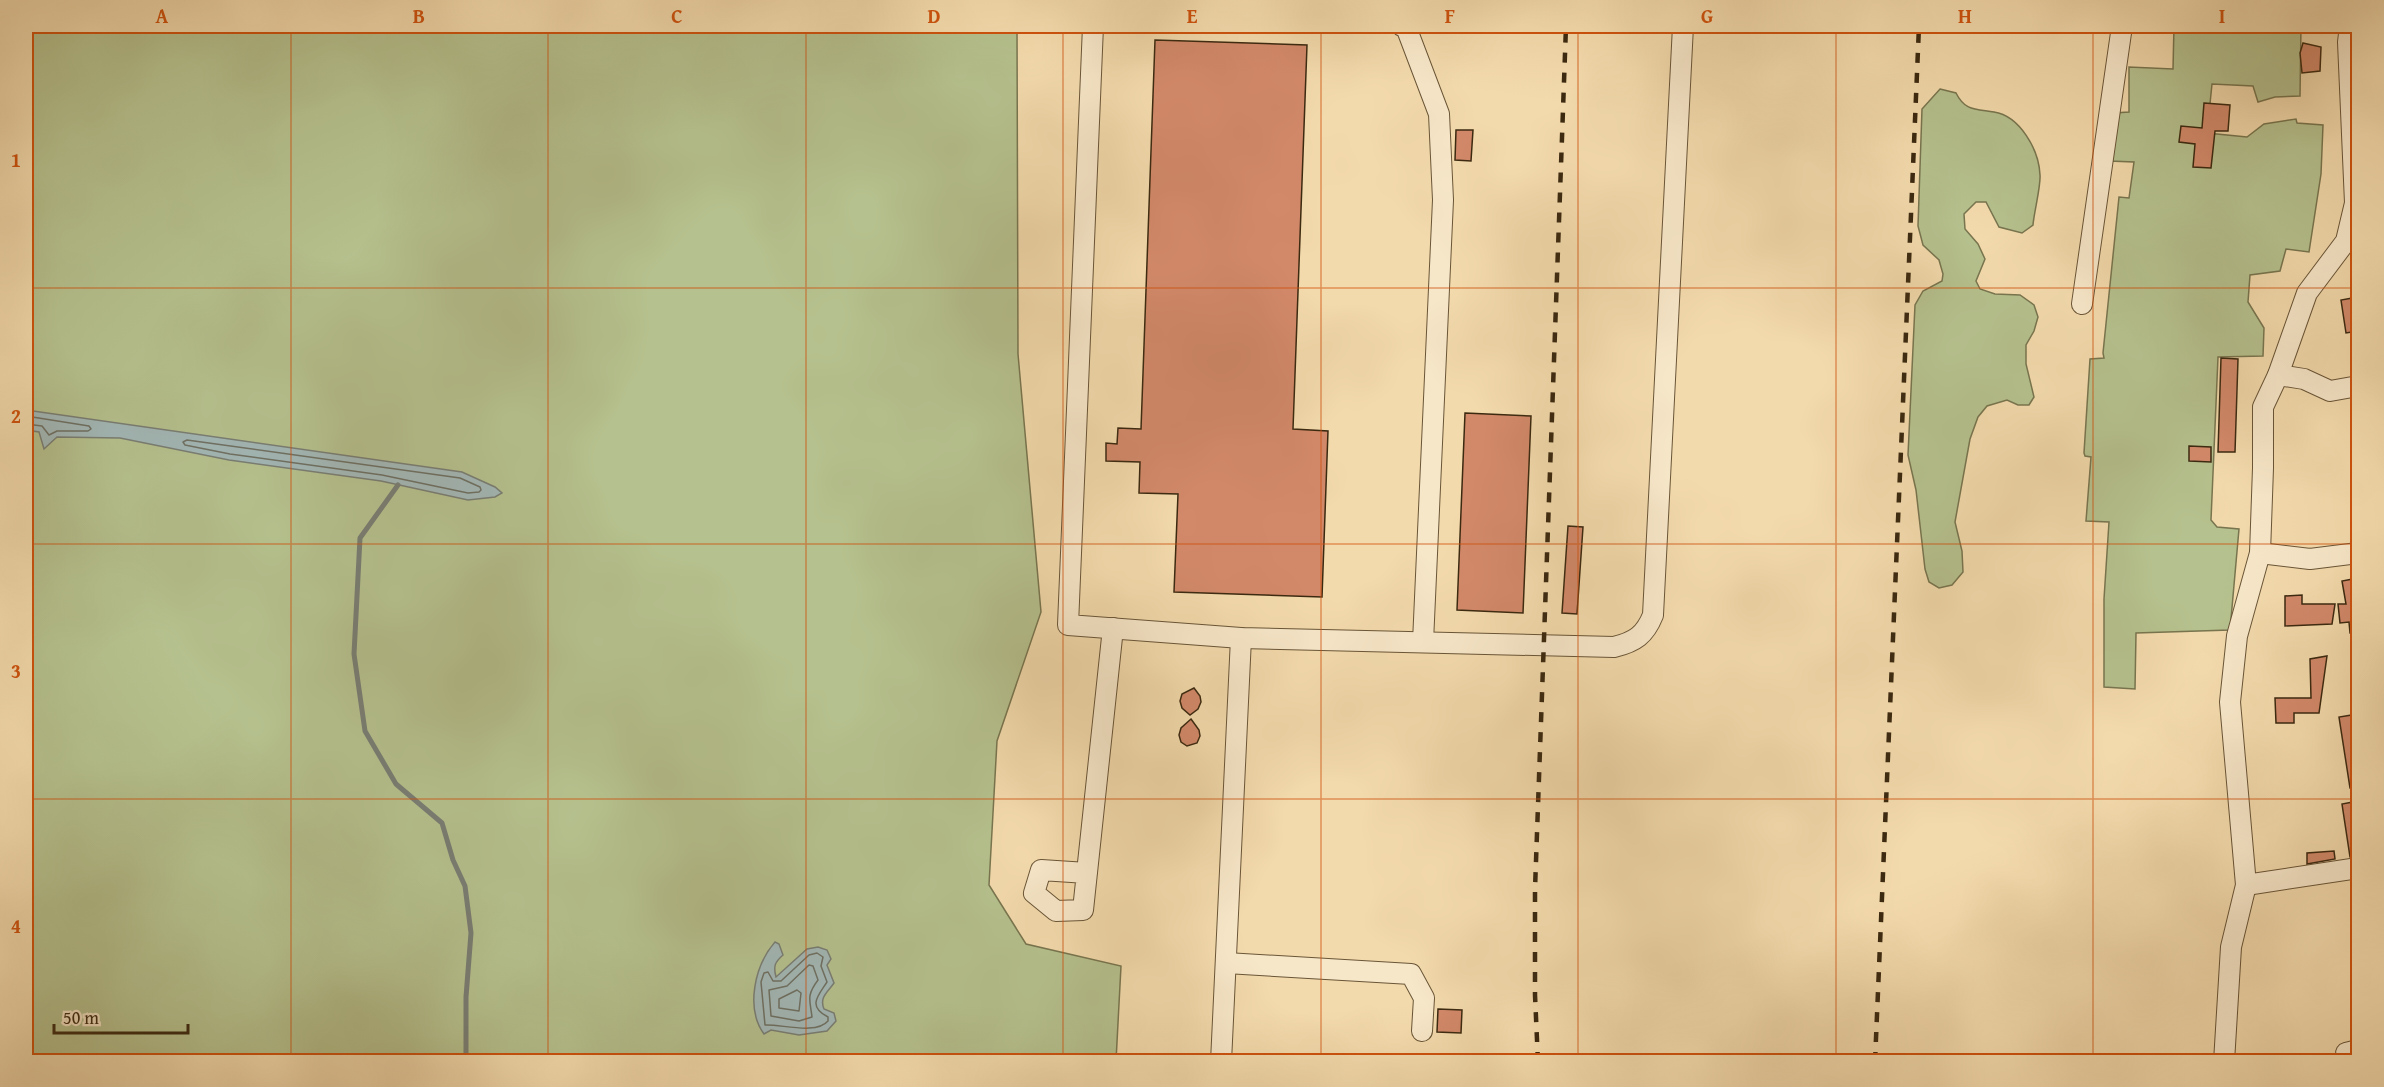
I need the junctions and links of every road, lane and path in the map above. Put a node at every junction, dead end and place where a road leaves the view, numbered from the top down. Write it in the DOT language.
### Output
graph roads {
  1 [pos="1093,26"];
  2 [pos="1402,26"];
  3 [pos="1683,26"];
  4 [pos="2122,26"];
  5 [pos="2350,26"];
  6 [pos="2082,304"];
  7 [pos="2278,375"];
  8 [pos="2358,386"];
  9 [pos="2260,553"];
  10 [pos="2358,553"];
  11 [pos="1113,628"];
  12 [pos="1240,638"];
  13 [pos="1423,642"];
  14 [pos="2358,868"];
  15 [pos="1087,873"];
  16 [pos="2246,885"];
  17 [pos="1226,963"];
  18 [pos="1422,1031"];
  19 [pos="1221,1062"];
  20 [pos="2224,1062"];
  1 -- 11 [label="street"];
  2 -- 13 [label="street"];
  3 -- 13 [label="street"];
  4 -- 6 [label="street"];
  5 -- 7 [label="street"];
  7 -- 8 [label="street"];
  7 -- 9 [label="street"];
  9 -- 10 [label="street"];
  9 -- 16 [label="street"];
  11 -- 12 [label="street"];
  11 -- 15 [label="street"];
  12 -- 13 [label="street"];
  12 -- 17 [label="street"];
  14 -- 16 [label="street"];
  16 -- 20 [label="street"];
  17 -- 18 [label="street"];
  17 -- 19 [label="street"];
}
